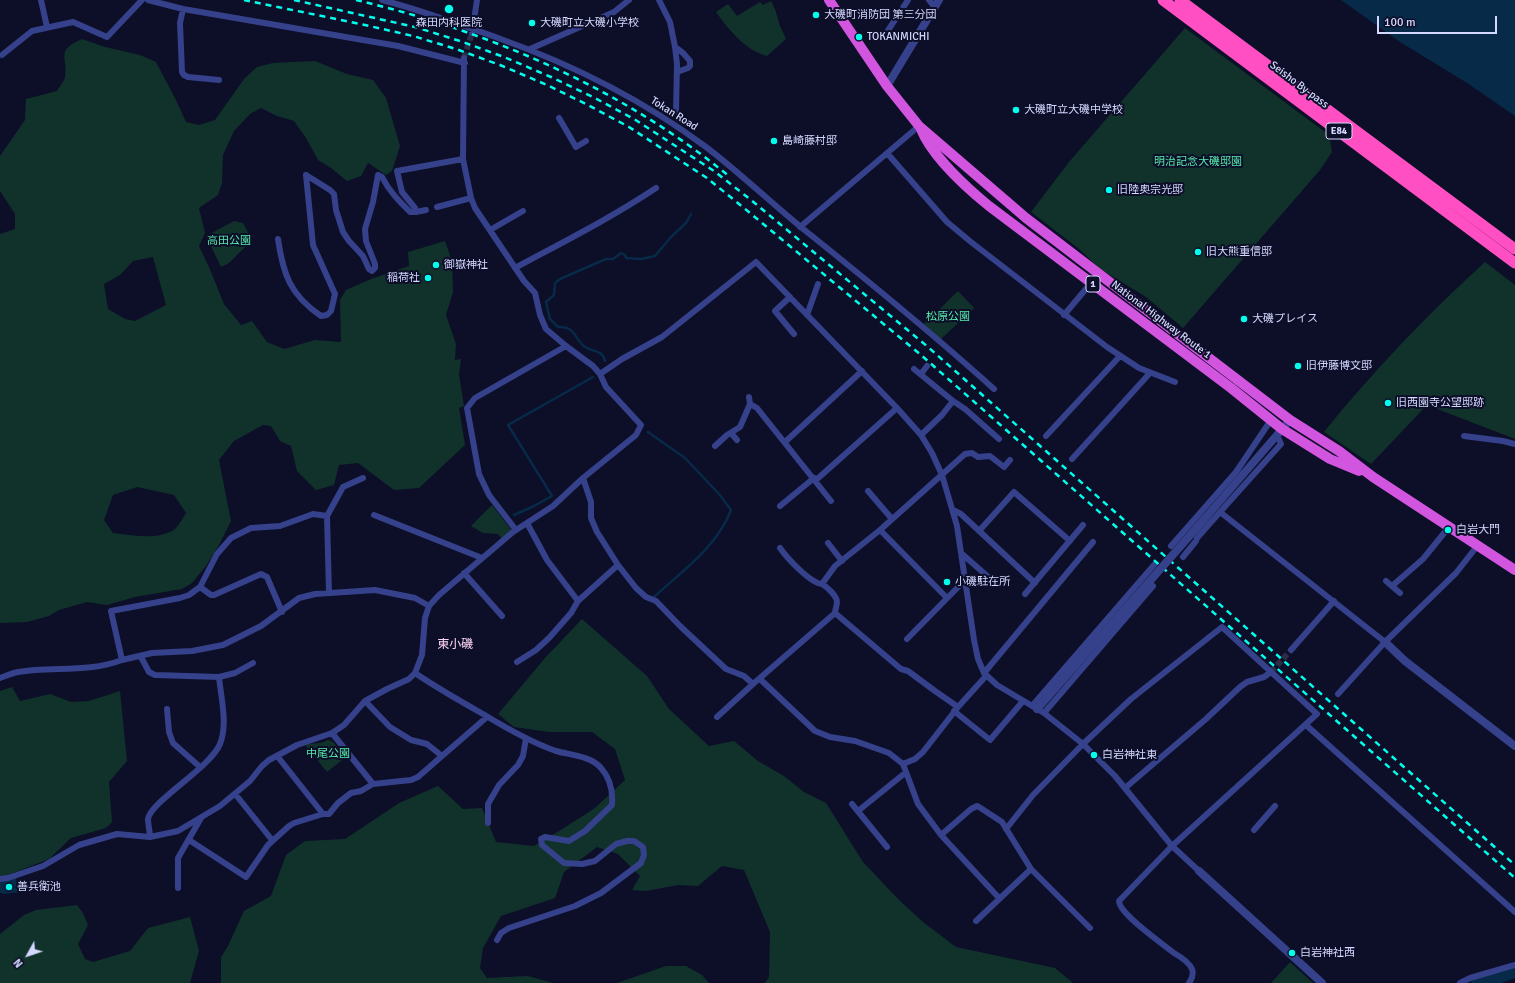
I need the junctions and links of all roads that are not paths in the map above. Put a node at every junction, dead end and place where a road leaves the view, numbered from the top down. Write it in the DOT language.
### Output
graph roads {
  1 [pos="41,0"];
  2 [pos="142,0"];
  3 [pos="148,0"];
  4 [pos="382,0"];
  5 [pos="477,0"];
  6 [pos="629,0"];
  7 [pos="658,0"];
  8 [pos="829,0"];
  9 [pos="908,0"];
  10 [pos="1180,0"];
  11 [pos="934,2"];
  12 [pos="1164,2"];
  13 [pos="183,9"];
  14 [pos="47,27"];
  15 [pos="473,30"];
  16 [pos="886,35"];
  17 [pos="675,47"];
  18 [pos="530,49"];
  19 [pos="2,55"];
  20 [pos="677,72"];
  21 [pos="219,80"];
  22 [pos="887,86"];
  23 [pos="676,112"];
  24 [pos="559,118"];
  25 [pos="915,129"];
  26 [pos="586,141"];
  27 [pos="887,153"];
  28 [pos="463,159"];
  29 [pos="656,188"];
  30 [pos="471,198"];
  31 [pos="437,207"];
  32 [pos="426,210"];
  33 [pos="522,211"];
  34 [pos="416,212"];
  35 [pos="800,226"];
  36 [pos="490,230"];
  37 [pos="278,239"];
  38 [pos="1515,250"];
  39 [pos="1515,263"];
  40 [pos="515,268"];
  41 [pos="1091,283"];
  42 [pos="818,284"];
  43 [pos="790,298"];
  44 [pos="1064,315"];
  45 [pos="807,316"];
  46 [pos="794,334"];
  47 [pos="566,346"];
  48 [pos="1120,356"];
  49 [pos="927,366"];
  50 [pos="914,369"];
  51 [pos="862,371"];
  52 [pos="1150,373"];
  53 [pos="600,374"];
  54 [pos="921,374"];
  55 [pos="1175,382"];
  56 [pos="994,389"];
  57 [pos="954,401"];
  58 [pos="897,408"];
  59 [pos="1271,420"];
  60 [pos="1290,420"];
  61 [pos="1280,432"];
  62 [pos="730,433"];
  63 [pos="920,435"];
  64 [pos="1046,436"];
  65 [pos="1464,436"];
  66 [pos="998,439"];
  67 [pos="737,440"];
  68 [pos="785,442"];
  69 [pos="1515,444"];
  70 [pos="715,446"];
  71 [pos="1072,459"];
  72 [pos="1010,460"];
  73 [pos="942,475"];
  74 [pos="1372,477"];
  75 [pos="363,478"];
  76 [pos="583,478"];
  77 [pos="815,479"];
  78 [pos="868,490"];
  79 [pos="831,501"];
  80 [pos="782,502"];
  81 [pos="953,510"];
  82 [pos="1220,512"];
  83 [pos="374,515"];
  84 [pos="327,516"];
  85 [pos="892,519"];
  86 [pos="527,523"];
  87 [pos="1083,525"];
  88 [pos="1449,527"];
  89 [pos="516,530"];
  90 [pos="880,530"];
  91 [pos="978,530"];
  92 [pos="1070,541"];
  93 [pos="1093,542"];
  94 [pos="828,543"];
  95 [pos="1171,546"];
  96 [pos="1478,546"];
  97 [pos="780,548"];
  98 [pos="961,553"];
  99 [pos="1183,557"];
  100 [pos="482,558"];
  101 [pos="842,561"];
  102 [pos="618,564"];
  103 [pos="1154,566"];
  104 [pos="1515,570"];
  105 [pos="464,573"];
  106 [pos="965,580"];
  107 [pos="1386,581"];
  108 [pos="994,582"];
  109 [pos="1035,583"];
  110 [pos="822,584"];
  111 [pos="1137,585"];
  112 [pos="1153,586"];
  113 [pos="1392,586"];
  114 [pos="200,587"];
  115 [pos="329,593"];
  116 [pos="1400,593"];
  117 [pos="1025,594"];
  118 [pos="1144,597"];
  119 [pos="947,598"];
  120 [pos="578,601"];
  121 [pos="1334,601"];
  122 [pos="430,606"];
  123 [pos="1326,611"];
  124 [pos="282,612"];
  125 [pos="835,613"];
  126 [pos="502,616"];
  127 [pos="1324,619"];
  128 [pos="907,639"];
  129 [pos="1385,642"];
  130 [pos="1291,650"];
  131 [pos="141,657"];
  132 [pos="122,660"];
  133 [pos="517,662"];
  134 [pos="253,663"];
  135 [pos="1271,672"];
  136 [pos="415,673"];
  137 [pos="985,674"];
  138 [pos="219,677"];
  139 [pos="0,678"];
  140 [pos="760,679"];
  141 [pos="753,684"];
  142 [pos="1338,694"];
  143 [pos="365,701"];
  144 [pos="1023,701"];
  145 [pos="168,709"];
  146 [pos="956,709"];
  147 [pos="1038,709"];
  148 [pos="487,717"];
  149 [pos="717,717"];
  150 [pos="1306,725"];
  151 [pos="332,733"];
  152 [pos="526,738"];
  153 [pos="1083,744"];
  154 [pos="1515,746"];
  155 [pos="442,756"];
  156 [pos="278,757"];
  157 [pos="902,764"];
  158 [pos="200,767"];
  159 [pos="905,773"];
  160 [pos="373,784"];
  161 [pos="1125,788"];
  162 [pos="236,795"];
  163 [pos="852,804"];
  164 [pos="1275,806"];
  165 [pos="858,811"];
  166 [pos="323,814"];
  167 [pos="202,816"];
  168 [pos="488,823"];
  169 [pos="1006,829"];
  170 [pos="1254,830"];
  171 [pos="941,835"];
  172 [pos="150,837"];
  173 [pos="189,840"];
  174 [pos="272,840"];
  175 [pos="1172,846"];
  176 [pos="887,847"];
  177 [pos="1031,869"];
  178 [pos="1199,871"];
  179 [pos="0,879"];
  180 [pos="178,888"];
  181 [pos="999,898"];
  182 [pos="1515,912"];
  183 [pos="976,921"];
  184 [pos="1090,928"];
  185 [pos="497,940"];
  186 [pos="1515,965"];
  187 [pos="1191,981"];
  188 [pos="1198,983"];
  189 [pos="1322,983"];
  190 [pos="1460,983"];
  1 -- 14 [label="street"];
  2 -- 14 [label="street"];
  3 -- 13 [label="street"];
  4 -- 15 [label="street, Tokan Road"];
  5 -- 15 [label="street"];
  6 -- 18 [label="street"];
  7 -- 17 [label="street"];
  8 -- 22 [label="highway, National Highway Route 1 / 1"];
  9 -- 16 [label="street"];
  10 -- 38 [label="highway, Seisho By-pass / E84"];
  11 -- 22 [label="street"];
  12 -- 39 [label="highway, Seisho By-pass / E84"];
  13 -- 21 [label="street"];
  13 -- 28 [label="street"];
  14 -- 19 [label="street"];
  15 -- 18 [label="street, Tokan Road"];
  17 -- 20 [label="street"];
  17 -- 20 [label="street"];
  18 -- 35 [label="street, Tokan Road"];
  20 -- 23 [label="street"];
  22 -- 25 [label="highway, National Highway Route 1 / 1"];
  24 -- 26 [label="street"];
  25 -- 27 [label="street"];
  25 -- 41 [label="highway, National Highway Route 1 / 1"];
  25 -- 60 [label="highway, National Highway Route 1 / 1"];
  27 -- 35 [label="street"];
  27 -- 44 [label="street"];
  28 -- 30 [label="street"];
  28 -- 34 [label="street"];
  29 -- 40 [label="street"];
  30 -- 31 [label="street"];
  30 -- 36 [label="street"];
  32 -- 34 [label="street"];
  33 -- 36 [label="street"];
  34 -- 37 [label="street"];
  35 -- 56 [label="street, Tokan Road"];
  36 -- 40 [label="street"];
  40 -- 47 [label="street"];
  41 -- 44 [label="street"];
  41 -- 59 [label="highway, National Highway Route 1 / 1"];
  42 -- 45 [label="street"];
  43 -- 45 [label="street"];
  43 -- 46 [label="street"];
  43 -- 53 [label="street"];
  44 -- 48 [label="street"];
  45 -- 51 [label="street"];
  47 -- 53 [label="street"];
  47 -- 89 [label="street"];
  48 -- 52 [label="street"];
  48 -- 64 [label="street"];
  49 -- 54 [label="street"];
  50 -- 54 [label="street"];
  51 -- 58 [label="street"];
  51 -- 68 [label="street"];
  52 -- 55 [label="street"];
  52 -- 71 [label="street"];
  53 -- 76 [label="street"];
  54 -- 57 [label="street"];
  57 -- 63 [label="street"];
  57 -- 66 [label="street"];
  58 -- 63 [label="street"];
  58 -- 77 [label="street"];
  59 -- 61 [label="highway, National Highway Route 1 / 1"];
  59 -- 95 [label="street"];
  60 -- 61 [label="street"];
  60 -- 74 [label="highway, National Highway Route 1 / 1"];
  61 -- 74 [label="highway, National Highway Route 1 / 1"];
  61 -- 82 [label="street"];
  61 -- 147 [label="street, bridge"];
  62 -- 67 [label="street"];
  62 -- 68 [label="street"];
  62 -- 70 [label="street"];
  63 -- 73 [label="street"];
  65 -- 69 [label="street"];
  68 -- 77 [label="street"];
  72 -- 73 [label="street"];
  73 -- 81 [label="street"];
  73 -- 85 [label="street"];
  74 -- 88 [label="highway, National Highway Route 1 / 1"];
  75 -- 84 [label="street"];
  76 -- 86 [label="street"];
  76 -- 102 [label="street"];
  77 -- 79 [label="street"];
  77 -- 80 [label="street"];
  78 -- 85 [label="street"];
  81 -- 91 [label="street"];
  81 -- 98 [label="street"];
  82 -- 99 [label="street"];
  82 -- 121 [label="street"];
  83 -- 100 [label="street"];
  84 -- 114 [label="street"];
  84 -- 115 [label="street"];
  85 -- 90 [label="street"];
  86 -- 89 [label="street"];
  86 -- 120 [label="street"];
  87 -- 92 [label="street"];
  88 -- 96 [label="highway, National Highway Route 1 / 1"];
  88 -- 113 [label="street"];
  89 -- 100 [label="street"];
  90 -- 101 [label="street"];
  90 -- 119 [label="street"];
  91 -- 92 [label="street"];
  91 -- 109 [label="street"];
  92 -- 109 [label="street"];
  93 -- 137 [label="street"];
  94 -- 101 [label="street"];
  96 -- 104 [label="highway, National Highway Route 1 / 1"];
  96 -- 129 [label="street"];
  97 -- 110 [label="street"];
  98 -- 106 [label="street"];
  98 -- 108 [label="street"];
  100 -- 105 [label="street"];
  101 -- 110 [label="street"];
  102 -- 120 [label="street"];
  102 -- 141 [label="street"];
  103 -- 111 [label="street"];
  105 -- 122 [label="street"];
  105 -- 126 [label="street"];
  106 -- 119 [label="street"];
  106 -- 137 [label="street"];
  107 -- 113 [label="street"];
  109 -- 117 [label="street"];
  110 -- 125 [label="street"];
  111 -- 118 [label="street"];
  111 -- 147 [label="street"];
  112 -- 118 [label="street"];
  113 -- 116 [label="street"];
  114 -- 124 [label="street"];
  114 -- 132 [label="street"];
  115 -- 122 [label="street"];
  115 -- 124 [label="street"];
  118 -- 147 [label="street"];
  119 -- 128 [label="street"];
  120 -- 133 [label="street"];
  121 -- 123 [label="street"];
  121 -- 129 [label="street"];
  122 -- 136 [label="street"];
  123 -- 127 [label="street"];
  123 -- 130 [label="street"];
  124 -- 131 [label="street"];
  125 -- 140 [label="street"];
  125 -- 146 [label="street"];
  129 -- 142 [label="street"];
  129 -- 154 [label="street"];
  131 -- 132 [label="street"];
  131 -- 138 [label="street"];
  132 -- 139 [label="street"];
  134 -- 138 [label="street"];
  135 -- 161 [label="street"];
  136 -- 143 [label="street"];
  136 -- 148 [label="street"];
  137 -- 144 [label="street"];
  137 -- 146 [label="street"];
  138 -- 158 [label="street"];
  140 -- 141 [label="street"];
  140 -- 157 [label="street"];
  141 -- 149 [label="street"];
  143 -- 151 [label="street"];
  143 -- 155 [label="street"];
  144 -- 146 [label="street"];
  144 -- 147 [label="street"];
  145 -- 158 [label="street"];
  146 -- 157 [label="street"];
  147 -- 153 [label="street"];
  148 -- 152 [label="street"];
  148 -- 155 [label="street"];
  150 -- 153 [label="street"];
  150 -- 175 [label="street"];
  150 -- 182 [label="street"];
  151 -- 156 [label="street"];
  151 -- 160 [label="street"];
  152 -- 168 [label="street"];
  152 -- 185 [label="street"];
  153 -- 161 [label="street"];
  153 -- 169 [label="street"];
  155 -- 160 [label="street"];
  156 -- 162 [label="street"];
  156 -- 166 [label="street"];
  157 -- 159 [label="street"];
  158 -- 172 [label="street"];
  159 -- 165 [label="street"];
  159 -- 171 [label="street"];
  160 -- 166 [label="street"];
  161 -- 175 [label="street"];
  162 -- 167 [label="street"];
  162 -- 174 [label="street"];
  163 -- 165 [label="street"];
  164 -- 170 [label="street"];
  165 -- 176 [label="street"];
  166 -- 174 [label="street"];
  167 -- 172 [label="street"];
  167 -- 173 [label="street"];
  169 -- 171 [label="street"];
  169 -- 177 [label="street"];
  171 -- 181 [label="street"];
  172 -- 179 [label="street"];
  173 -- 174 [label="street"];
  173 -- 180 [label="street"];
  175 -- 178 [label="street"];
  175 -- 187 [label="street"];
  177 -- 181 [label="street"];
  177 -- 184 [label="street"];
  178 -- 189 [label="street"];
  181 -- 183 [label="street"];
  186 -- 190 [label="street"];
  187 -- 188 [label="street"];
}
